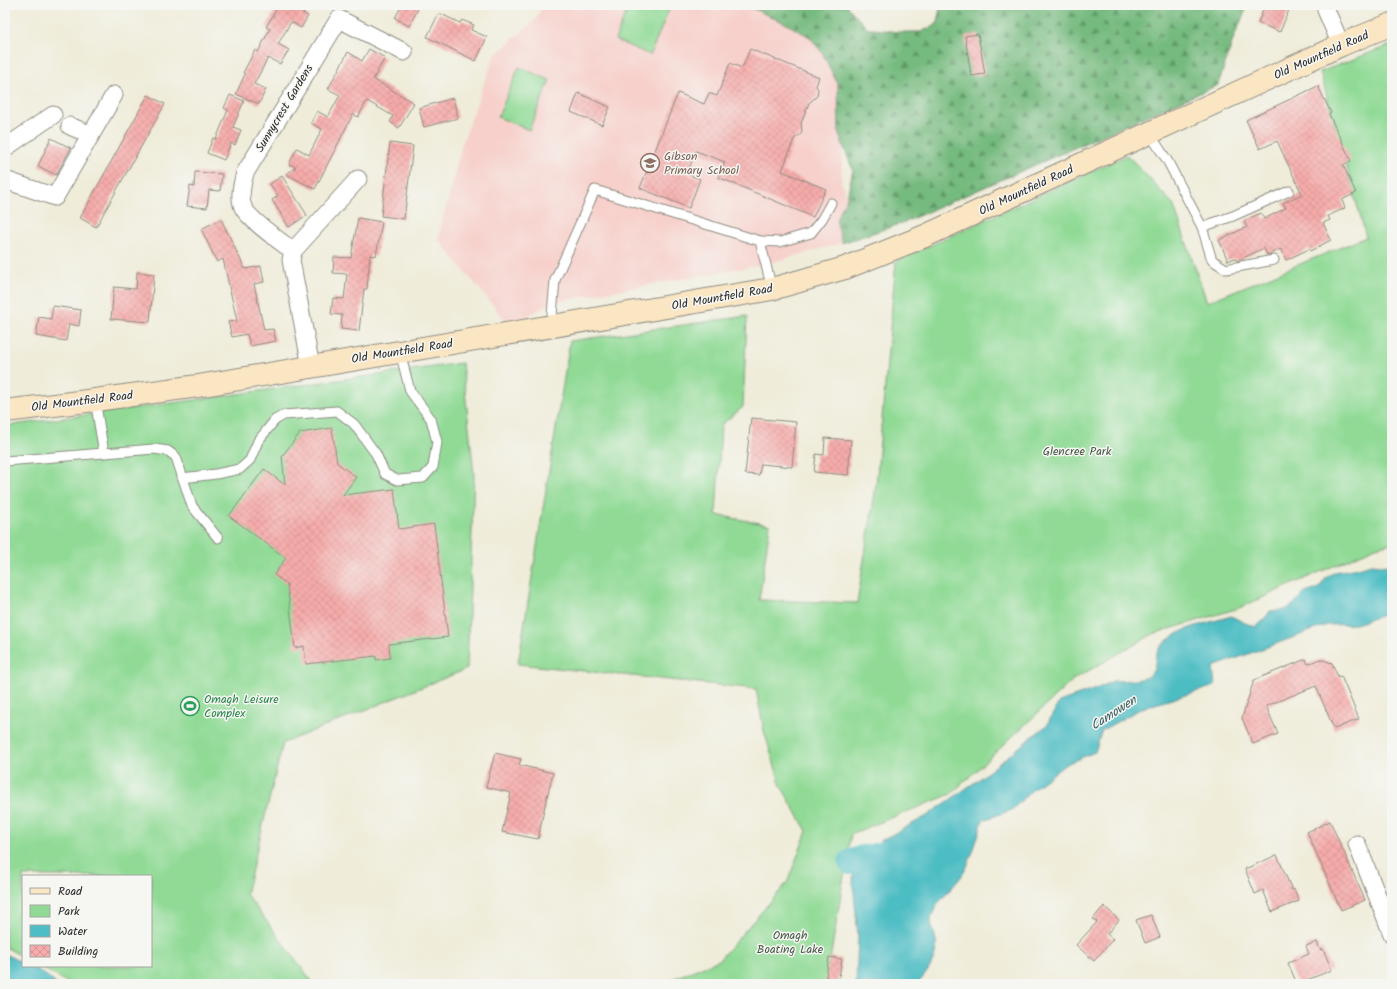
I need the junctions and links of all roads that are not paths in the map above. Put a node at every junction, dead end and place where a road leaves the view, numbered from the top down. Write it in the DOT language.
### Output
graph roads {
  1 [pos="1326,5"];
  2 [pos="1392,24"];
  3 [pos="1341,45"];
  4 [pos="404,52"];
  5 [pos="114,95"];
  6 [pos="52,115"];
  7 [pos="70,126"];
  8 [pos="1149,133"];
  9 [pos="91,135"];
  10 [pos="5,148"];
  11 [pos="358,179"];
  12 [pos="5,180"];
  13 [pos="1288,191"];
  14 [pos="831,203"];
  15 [pos="1202,227"];
  16 [pos="760,241"];
  17 [pos="293,251"];
  18 [pos="1274,260"];
  19 [pos="772,289"];
  20 [pos="551,327"];
  21 [pos="400,352"];
  22 [pos="311,367"];
  23 [pos="96,400"];
  24 [pos="5,410"];
  25 [pos="104,453"];
  26 [pos="5,461"];
  27 [pos="182,478"];
  28 [pos="218,538"];
  29 [pos="1357,844"];
  30 [pos="1392,934"];
  1 -- 3 [label="street"];
  2 -- 3 [label="street, Old Mountfield Road"];
  3 -- 8 [label="street, Old Mountfield Road"];
  4 -- 17 [label="street, Sunnycrest Gardens"];
  5 -- 9 [label="street"];
  6 -- 10 [label="street"];
  7 -- 9 [label="street"];
  8 -- 15 [label="lane"];
  8 -- 19 [label="street, Old Mountfield Road"];
  9 -- 12 [label="street"];
  11 -- 17 [label="street"];
  13 -- 15 [label="lane"];
  14 -- 16 [label="lane"];
  15 -- 18 [label="lane"];
  16 -- 19 [label="lane"];
  16 -- 20 [label="lane"];
  17 -- 22 [label="street"];
  19 -- 20 [label="street, Old Mountfield Road"];
  20 -- 21 [label="street, Old Mountfield Road"];
  21 -- 22 [label="street, Old Mountfield Road"];
  21 -- 27 [label="lane"];
  22 -- 23 [label="street, Old Mountfield Road"];
  23 -- 24 [label="street, Old Mountfield Road"];
  23 -- 25 [label="lane"];
  25 -- 26 [label="lane"];
  25 -- 27 [label="lane"];
  27 -- 28 [label="lane"];
  29 -- 30 [label="street"];
}
